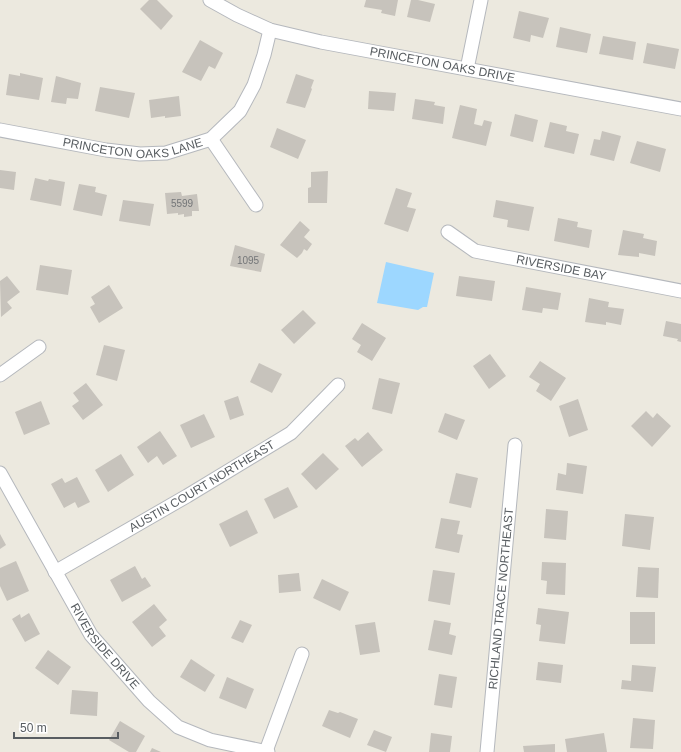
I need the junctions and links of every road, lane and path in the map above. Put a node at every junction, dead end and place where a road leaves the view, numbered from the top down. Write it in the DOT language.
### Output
graph roads {
  1 [pos="210,0"];
  2 [pos="481,0"];
  3 [pos="270,30"];
  4 [pos="467,68"];
  5 [pos="681,109"];
  6 [pos="0,130"];
  7 [pos="211,139"];
  8 [pos="256,205"];
  9 [pos="448,232"];
  10 [pos="681,291"];
  11 [pos="39,347"];
  12 [pos="0,375"];
  13 [pos="338,385"];
  14 [pos="515,445"];
  15 [pos="0,473"];
  16 [pos="55,572"];
  17 [pos="302,654"];
  18 [pos="267,752"];
  19 [pos="487,752"];
  1 -- 3 [label="street, PRINCETON OAKS DRIVE"];
  2 -- 4 [label="street"];
  3 -- 4 [label="street, PRINCETON OAKS DRIVE"];
  3 -- 7 [label="street, PRINCETON OAKS LANE"];
  4 -- 5 [label="street, PRINCETON OAKS DRIVE"];
  6 -- 7 [label="street, PRINCETON OAKS LANE"];
  7 -- 8 [label="street"];
  9 -- 10 [label="street, RIVERSIDE BAY"];
  11 -- 12 [label="street"];
  13 -- 16 [label="street, AUSTIN COURT NORTHEAST"];
  14 -- 19 [label="street, RICHLAND TRACE NORTHEAST"];
  15 -- 16 [label="street, RIVERSIDE DRIVE"];
  16 -- 18 [label="street, RIVERSIDE DRIVE"];
  17 -- 18 [label="street"];
}
